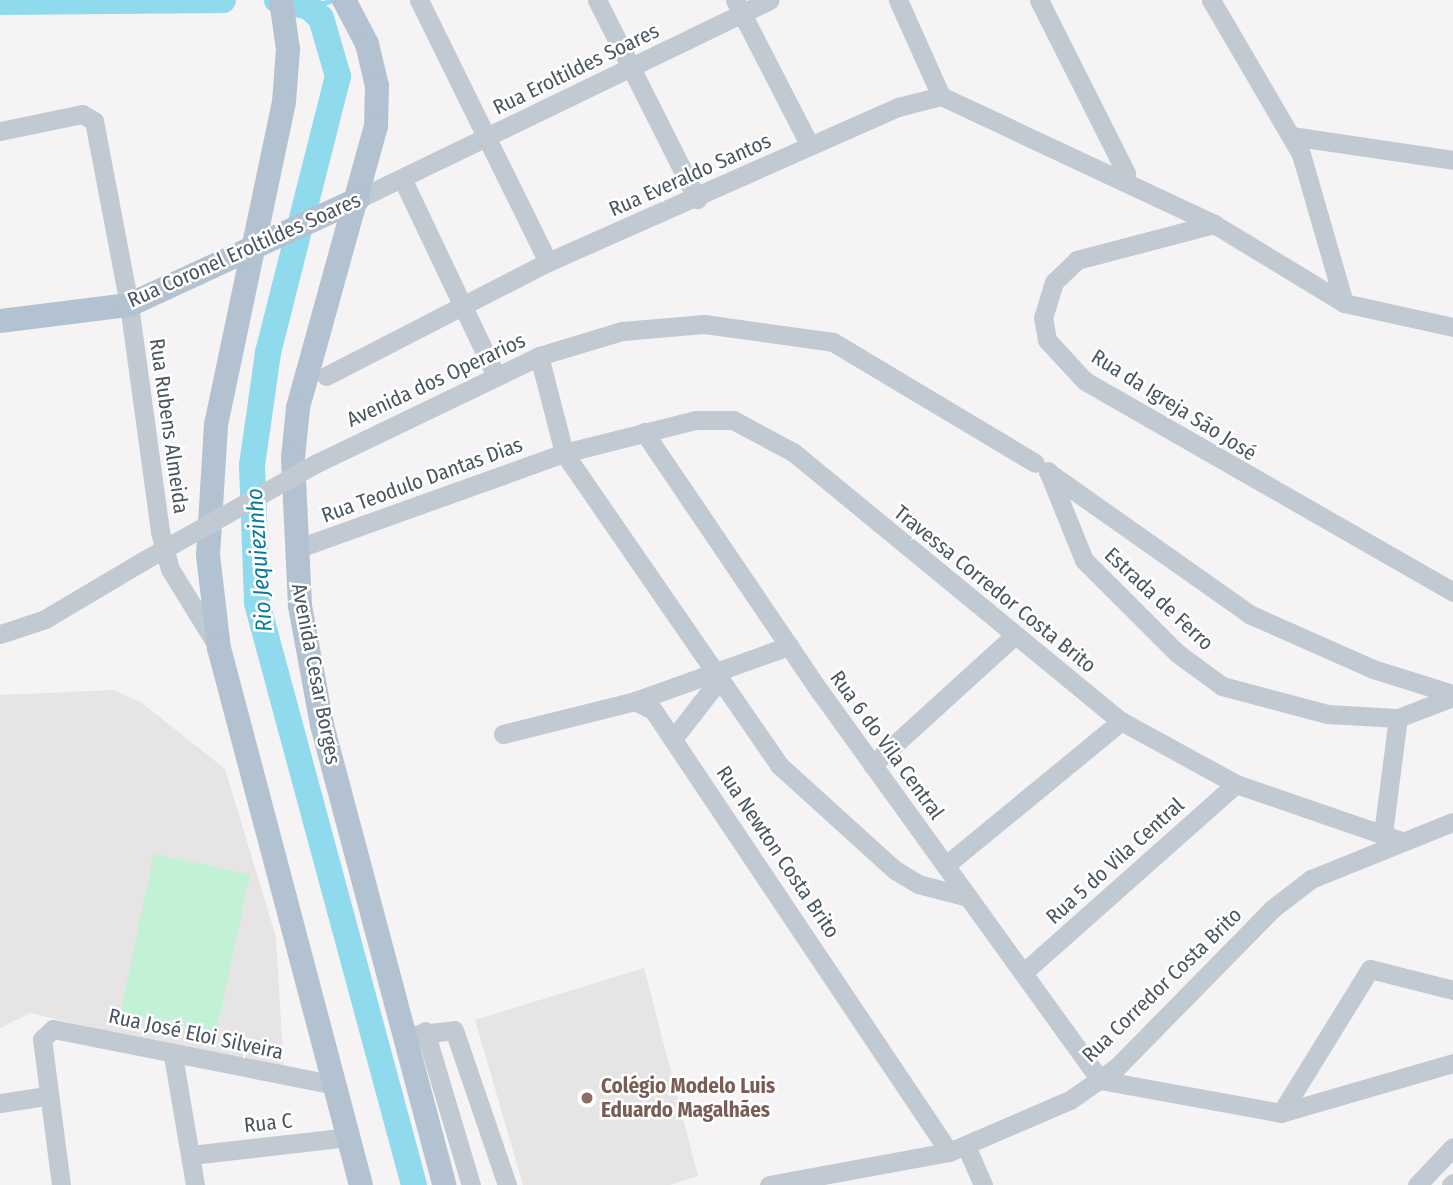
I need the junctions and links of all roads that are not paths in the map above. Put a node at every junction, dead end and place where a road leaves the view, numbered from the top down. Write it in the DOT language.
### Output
graph roads {
  1 [pos="281,0"];
  2 [pos="344,0"];
  3 [pos="419,0"];
  4 [pos="597,0"];
  5 [pos="769,0"];
  6 [pos="898,0"];
  7 [pos="1039,0"];
  8 [pos="1211,0"];
  9 [pos="739,7"];
  10 [pos="631,67"];
  11 [pos="941,96"];
  12 [pos="0,131"];
  13 [pos="491,136"];
  14 [pos="1291,136"];
  15 [pos="810,146"];
  16 [pos="1453,160"];
  17 [pos="1126,173"];
  18 [pos="401,178"];
  19 [pos="358,199"];
  20 [pos="697,199"];
  21 [pos="1214,224"];
  22 [pos="247,253"];
  23 [pos="548,262"];
  24 [pos="1344,303"];
  25 [pos="129,305"];
  26 [pos="464,309"];
  27 [pos="0,321"];
  28 [pos="1453,327"];
  29 [pos="538,356"];
  30 [pos="495,374"];
  31 [pos="326,376"];
  32 [pos="644,432"];
  33 [pos="564,453"];
  34 [pos="1041,467"];
  35 [pos="296,549"];
  36 [pos="1453,593"];
  37 [pos="0,634"];
  38 [pos="1014,636"];
  39 [pos="789,646"];
  40 [pos="219,648"];
  41 [pos="715,678"];
  42 [pos="1453,696"];
  43 [pos="635,701"];
  44 [pos="1398,718"];
  45 [pos="1121,721"];
  46 [pos="503,734"];
  47 [pos="673,738"];
  48 [pos="872,765"];
  49 [pos="1236,784"];
  50 [pos="1453,822"];
  51 [pos="1391,836"];
  52 [pos="946,866"];
  53 [pos="968,897"];
  54 [pos="1024,972"];
  55 [pos="1453,990"];
  56 [pos="414,1033"];
  57 [pos="173,1056"];
  58 [pos="1453,1063"];
  59 [pos="1100,1080"];
  60 [pos="337,1085"];
  61 [pos="46,1097"];
  62 [pos="0,1103"];
  63 [pos="1281,1113"];
  64 [pos="350,1138"];
  65 [pos="1453,1147"];
  66 [pos="957,1149"];
  67 [pos="191,1154"];
  68 [pos="61,1185"];
  69 [pos="195,1185"];
  70 [pos="361,1185"];
  71 [pos="444,1185"];
  72 [pos="471,1185"];
  73 [pos="507,1185"];
  74 [pos="769,1185"];
  75 [pos="983,1185"];
  76 [pos="1418,1185"];
  1 -- 22 [label="main road"];
  2 -- 19 [label="main road, Avenida Cesar Borges"];
  3 -- 13 [label="street"];
  4 -- 10 [label="street"];
  5 -- 9 [label="street, Rua Eroltildes Soares"];
  6 -- 11 [label="street"];
  7 -- 17 [label="street"];
  8 -- 14 [label="street"];
  9 -- 10 [label="street, Rua Eroltildes Soares"];
  9 -- 15 [label="street"];
  10 -- 13 [label="street, Rua Eroltildes Soares"];
  10 -- 20 [label="street"];
  11 -- 15 [label="street, Rua Everaldo Santos"];
  11 -- 21 [label="street"];
  12 -- 25 [label="street, Rua Rubens Almeida"];
  13 -- 18 [label="street, Rua Eroltildes Soares"];
  13 -- 23 [label="street"];
  14 -- 16 [label="street"];
  14 -- 24 [label="street"];
  15 -- 20 [label="street, Rua Everaldo Santos"];
  18 -- 19 [label="street, Rua Coronel Eroltildes Soares"];
  18 -- 26 [label="street"];
  19 -- 22 [label="main road, Rua Coronel Eroltildes Soares"];
  19 -- 35 [label="main road, Avenida Cesar Borges"];
  20 -- 23 [label="street, Rua Everaldo Santos"];
  21 -- 24 [label="street"];
  21 -- 36 [label="street, Rua da Igreja São José"];
  22 -- 25 [label="main road, Rua Coronel Eroltildes Soares"];
  22 -- 40 [label="main road"];
  23 -- 26 [label="street, Rua Everaldo Santos"];
  24 -- 28 [label="street"];
  25 -- 27 [label="main road, Rua Coronel Eroltildes Soares"];
  25 -- 40 [label="street, Rua Rubens Almeida"];
  26 -- 30 [label="street"];
  26 -- 31 [label="street, Rua Everaldo Santos"];
  29 -- 30 [label="street, Avenida dos Operarios"];
  29 -- 33 [label="street"];
  29 -- 34 [label="street, Avenida dos Operarios"];
  30 -- 37 [label="street, Avenida dos Operarios, bridge"];
  32 -- 33 [label="street, Travessa Corredor Costa Brito"];
  32 -- 38 [label="street, Travessa Corredor Costa Brito"];
  32 -- 39 [label="street, Rua 6 do Vila Central"];
  33 -- 35 [label="street, Rua Teodulo Dantas Dias"];
  33 -- 41 [label="street"];
  34 -- 42 [label="street, Avenida dos Operarios"];
  34 -- 44 [label="street, Estrada de Ferro"];
  35 -- 56 [label="main road, Avenida Cesar Borges"];
  38 -- 45 [label="street, Travessa Corredor Costa Brito"];
  38 -- 48 [label="street"];
  39 -- 41 [label="street"];
  39 -- 48 [label="street, Rua 6 do Vila Central"];
  40 -- 60 [label="main road"];
  41 -- 43 [label="street"];
  41 -- 47 [label="street"];
  41 -- 53 [label="street"];
  42 -- 44 [label="street, Estrada de Ferro"];
  43 -- 46 [label="street"];
  43 -- 47 [label="street, Rua Newton Costa Brito"];
  44 -- 51 [label="street"];
  45 -- 49 [label="street, Travessa Corredor Costa Brito"];
  45 -- 52 [label="street"];
  47 -- 66 [label="street, Rua Newton Costa Brito"];
  48 -- 52 [label="street, Rua 6 do Vila Central"];
  49 -- 51 [label="street, Travessa Corredor Costa Brito"];
  49 -- 54 [label="street, Rua 5 do Vila Central"];
  50 -- 51 [label="street, Rua Corredor Costa Brito"];
  51 -- 59 [label="street, Rua Corredor Costa Brito"];
  52 -- 53 [label="street, Rua 6 do Vila Central"];
  53 -- 54 [label="street, Rua 6 do Vila Central"];
  54 -- 59 [label="street, Rua 6 do Vila Central"];
  55 -- 63 [label="street"];
  56 -- 71 [label="main road, Avenida Cesar Borges"];
  56 -- 72 [label="street"];
  56 -- 73 [label="street"];
  57 -- 60 [label="street, Rua José Eloi Silveira"];
  57 -- 61 [label="street, Rua José Eloi Silveira"];
  57 -- 67 [label="street"];
  58 -- 63 [label="street"];
  59 -- 63 [label="street"];
  59 -- 66 [label="street, Rua Corredor Costa Brito"];
  60 -- 64 [label="main road"];
  61 -- 62 [label="street"];
  61 -- 68 [label="street"];
  64 -- 67 [label="street, Rua C"];
  64 -- 70 [label="main road"];
  65 -- 76 [label="street"];
  66 -- 74 [label="street, Rua Corredor Costa Brito"];
  66 -- 75 [label="street, Rua Newton Costa Brito"];
  67 -- 69 [label="street"];
}
